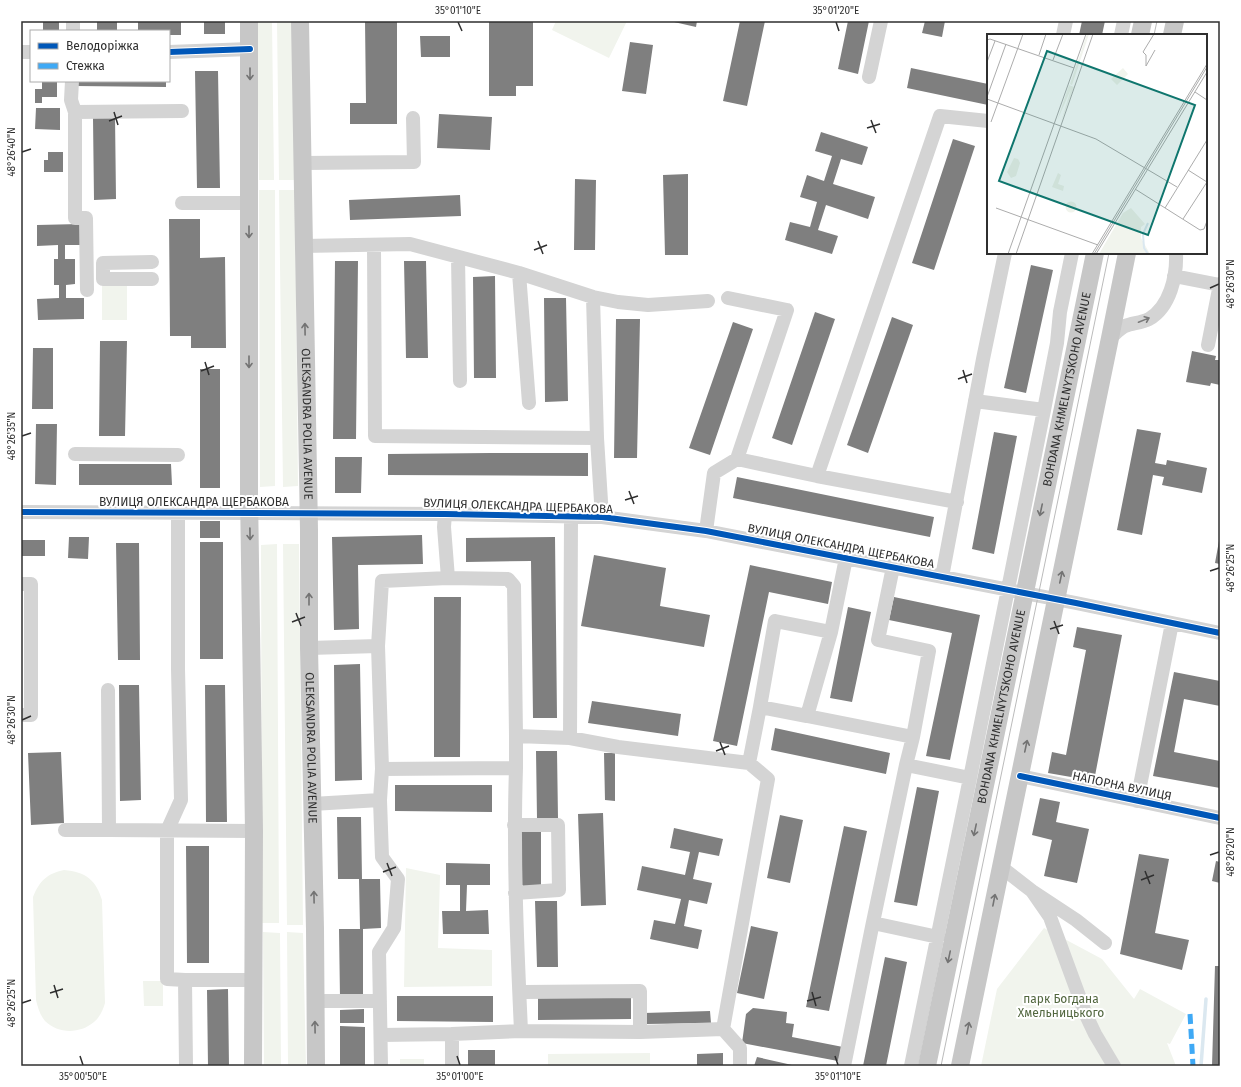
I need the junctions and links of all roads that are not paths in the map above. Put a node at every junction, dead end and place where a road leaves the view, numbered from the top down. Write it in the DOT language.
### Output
graph roads {
  1 [pos="249,21"];
  2 [pos="300,21"];
  3 [pos="881,21"];
  4 [pos="1066,21"];
  5 [pos="1124,21"];
  6 [pos="1143,21"];
  7 [pos="1175,21"];
  8 [pos="1063,34"];
  9 [pos="1121,34"];
  10 [pos="1140,34"];
  11 [pos="1172,34"];
  12 [pos="250,49"];
  13 [pos="170,52"];
  14 [pos="869,77"];
  15 [pos="72,82"];
  16 [pos="182,111"];
  17 [pos="75,112"];
  18 [pos="414,118"];
  19 [pos="987,121"];
  20 [pos="303,163"];
  21 [pos="182,203"];
  22 [pos="249,203"];
  23 [pos="374,245"];
  24 [pos="303,246"];
  25 [pos="1005,254"];
  26 [pos="1072,254"];
  27 [pos="1095,254"];
  28 [pos="1127,254"];
  29 [pos="1176,254"];
  30 [pos="458,257"];
  31 [pos="152,262"];
  32 [pos="519,273"];
  33 [pos="1174,276"];
  34 [pos="152,279"];
  35 [pos="1220,285"];
  36 [pos="87,290"];
  37 [pos="593,297"];
  38 [pos="728,298"];
  39 [pos="708,301"];
  40 [pos="1110,338"];
  41 [pos="1208,345"];
  42 [pos="460,381"];
  43 [pos="975,401"];
  44 [pos="529,403"];
  45 [pos="1044,410"];
  46 [pos="597,438"];
  47 [pos="75,454"];
  48 [pos="178,455"];
  49 [pos="737,459"];
  50 [pos="817,476"];
  51 [pos="957,502"];
  52 [pos="21,512"];
  53 [pos="178,514"];
  54 [pos="249,514"];
  55 [pos="308,514"];
  56 [pos="445,514"];
  57 [pos="571,516"];
  58 [pos="602,518"];
  59 [pos="706,531"];
  60 [pos="846,558"];
  61 [pos="893,567"];
  62 [pos="942,577"];
  63 [pos="448,578"];
  64 [pos="21,584"];
  65 [pos="1016,592"];
  66 [pos="1057,600"];
  67 [pos="1172,623"];
  68 [pos="832,632"];
  69 [pos="1220,633"];
  70 [pos="378,646"];
  71 [pos="309,648"];
  72 [pos="108,690"];
  73 [pos="760,707"];
  74 [pos="21,715"];
  75 [pos="807,716"];
  76 [pos="516,736"];
  77 [pos="913,737"];
  78 [pos="570,738"];
  79 [pos="749,763"];
  80 [pos="906,765"];
  81 [pos="382,768"];
  82 [pos="516,768"];
  83 [pos="1020,776"];
  84 [pos="970,778"];
  85 [pos="380,800"];
  86 [pos="1137,801"];
  87 [pos="312,804"];
  88 [pos="1220,818"];
  89 [pos="514,825"];
  90 [pos="65,830"];
  91 [pos="109,830"];
  92 [pos="167,830"];
  93 [pos="254,831"];
  94 [pos="963,850"];
  95 [pos="1001,867"];
  96 [pos="1032,891"];
  97 [pos="515,892"];
  98 [pos="873,923"];
  99 [pos="938,936"];
  100 [pos="1105,943"];
  101 [pos="185,980"];
  102 [pos="253,980"];
  103 [pos="524,992"];
  104 [pos="315,1001"];
  105 [pos="380,1001"];
  106 [pos="931,1008"];
  107 [pos="723,1029"];
  108 [pos="521,1031"];
  109 [pos="640,1032"];
  110 [pos="452,1034"];
  111 [pos="381,1035"];
  112 [pos="186,1066"];
  113 [pos="253,1066"];
  114 [pos="316,1066"];
  115 [pos="381,1066"];
  116 [pos="452,1066"];
  117 [pos="740,1066"];
  118 [pos="844,1066"];
  119 [pos="911,1066"];
  120 [pos="927,1066"];
  121 [pos="960,1066"];
  122 [pos="1114,1066"];
  1 -- 12 [label="main road"];
  2 -- 20 [label="main road, OLEKSANDRA POLIA AVENUE"];
  3 -- 14 [label="street"];
  4 -- 8 [label="street"];
  5 -- 9 [label="street"];
  6 -- 10 [label="main road"];
  7 -- 11 [label="main road"];
  12 -- 13 [label="street"];
  12 -- 22 [label="main road, one-way"];
  15 -- 17 [label="street"];
  16 -- 17 [label="street"];
  17 -- 36 [label="street"];
  18 -- 20 [label="street"];
  19 -- 50 [label="street"];
  20 -- 24 [label="main road, OLEKSANDRA POLIA AVENUE"];
  21 -- 22 [label="street"];
  22 -- 54 [label="main road, one-way"];
  23 -- 24 [label="street"];
  23 -- 30 [label="street"];
  23 -- 46 [label="street"];
  55 -- 24 [label="main road, OLEKSANDRA POLIA AVENUE, one-way"];
  25 -- 43 [label="street"];
  26 -- 45 [label="street"];
  27 -- 65 [label="main road, BOHDANA KHMELNYTSKOHO AVENUE, one-way"];
  28 -- 40 [label="main road"];
  29 -- 33 [label="street"];
  30 -- 32 [label="street"];
  30 -- 42 [label="street"];
  31 -- 34 [label="street"];
  32 -- 37 [label="street"];
  32 -- 44 [label="street"];
  33 -- 35 [label="street"];
  40 -- 33 [label="street, one-way"];
  35 -- 41 [label="street"];
  37 -- 39 [label="street"];
  37 -- 46 [label="street"];
  38 -- 49 [label="street"];
  66 -- 40 [label="main road, one-way"];
  43 -- 45 [label="street"];
  43 -- 51 [label="street"];
  45 -- 65 [label="street"];
  46 -- 58 [label="street"];
  47 -- 48 [label="street"];
  49 -- 50 [label="street"];
  49 -- 59 [label="street"];
  50 -- 51 [label="street"];
  51 -- 62 [label="street"];
  52 -- 53 [label="street, ВУЛИЦЯ ОЛЕКСАНДРА ЩЕРБАКОВА"];
  53 -- 54 [label="street, ВУЛИЦЯ ОЛЕКСАНДРА ЩЕРБАКОВА"];
  53 -- 92 [label="street"];
  54 -- 55 [label="street, ВУЛИЦЯ ОЛЕКСАНДРА ЩЕРБАКОВА"];
  54 -- 93 [label="main road, one-way"];
  55 -- 56 [label="street, ВУЛИЦЯ ОЛЕКСАНДРА ЩЕРБАКОВА"];
  71 -- 55 [label="main road, OLEKSANDRA POLIA AVENUE, one-way"];
  56 -- 57 [label="street, ВУЛИЦЯ ОЛЕКСАНДРА ЩЕРБАКОВА"];
  56 -- 63 [label="street"];
  57 -- 58 [label="street, ВУЛИЦЯ ОЛЕКСАНДРА ЩЕРБАКОВА"];
  57 -- 78 [label="street"];
  58 -- 59 [label="street, ВУЛИЦЯ ОЛЕКСАНДРА ЩЕРБАКОВА"];
  59 -- 60 [label="street, ВУЛИЦЯ ОЛЕКСАНДРА ЩЕРБАКОВА"];
  60 -- 61 [label="street, ВУЛИЦЯ ОЛЕКСАНДРА ЩЕРБАКОВА"];
  60 -- 68 [label="street"];
  61 -- 62 [label="street, ВУЛИЦЯ ОЛЕКСАНДРА ЩЕРБАКОВА"];
  61 -- 77 [label="street"];
  62 -- 65 [label="street, ВУЛИЦЯ ОЛЕКСАНДРА ЩЕРБАКОВА"];
  63 -- 70 [label="street"];
  63 -- 76 [label="street"];
  64 -- 74 [label="street"];
  65 -- 66 [label="street, ВУЛИЦЯ ОЛЕКСАНДРА ЩЕРБАКОВА"];
  65 -- 84 [label="street"];
  65 -- 94 [label="main road, BOHDANA KHMELNYTSKOHO AVENUE, one-way"];
  66 -- 67 [label="street, ВУЛИЦЯ ОЛЕКСАНДРА ЩЕРБАКОВА"];
  83 -- 66 [label="main road, one-way"];
  67 -- 69 [label="street, ВУЛИЦЯ ОЛЕКСАНДРА ЩЕРБАКОВА"];
  67 -- 86 [label="street"];
  68 -- 73 [label="street"];
  68 -- 75 [label="street"];
  70 -- 71 [label="street"];
  70 -- 81 [label="street"];
  71 -- 87 [label="main road, OLEKSANDRA POLIA AVENUE"];
  72 -- 91 [label="street"];
  73 -- 75 [label="street"];
  73 -- 79 [label="street"];
  75 -- 77 [label="street"];
  76 -- 78 [label="street"];
  76 -- 82 [label="street"];
  77 -- 80 [label="street"];
  78 -- 79 [label="street"];
  79 -- 107 [label="street"];
  80 -- 84 [label="street"];
  80 -- 98 [label="street"];
  81 -- 82 [label="street"];
  81 -- 85 [label="street"];
  82 -- 89 [label="street"];
  83 -- 86 [label="street, НАПОРНА ВУЛИЦЯ"];
  83 -- 95 [label="main road"];
  84 -- 94 [label="street"];
  85 -- 87 [label="street"];
  85 -- 105 [label="street"];
  86 -- 88 [label="street, НАПОРНА ВУЛИЦЯ"];
  104 -- 87 [label="main road, OLEKSANDRA POLIA AVENUE, one-way"];
  89 -- 97 [label="street"];
  89 -- 97 [label="street"];
  90 -- 91 [label="street"];
  91 -- 92 [label="street"];
  92 -- 93 [label="street"];
  92 -- 101 [label="street"];
  93 -- 102 [label="main road"];
  94 -- 99 [label="street"];
  94 -- 106 [label="main road, BOHDANA KHMELNYTSKOHO AVENUE, one-way"];
  95 -- 96 [label="street"];
  121 -- 95 [label="main road, one-way"];
  96 -- 100 [label="street"];
  96 -- 122 [label="street"];
  97 -- 108 [label="street"];
  98 -- 99 [label="street"];
  98 -- 118 [label="street"];
  99 -- 106 [label="street"];
  101 -- 102 [label="street"];
  101 -- 112 [label="street"];
  102 -- 113 [label="main road"];
  103 -- 109 [label="street"];
  104 -- 105 [label="street"];
  114 -- 104 [label="main road, OLEKSANDRA POLIA AVENUE, one-way"];
  105 -- 111 [label="street"];
  106 -- 119 [label="street"];
  106 -- 120 [label="main road, BOHDANA KHMELNYTSKOHO AVENUE"];
  107 -- 109 [label="street"];
  107 -- 117 [label="street"];
  108 -- 109 [label="street"];
  108 -- 110 [label="street"];
  110 -- 111 [label="street"];
  110 -- 116 [label="street"];
  111 -- 115 [label="street"];
}
